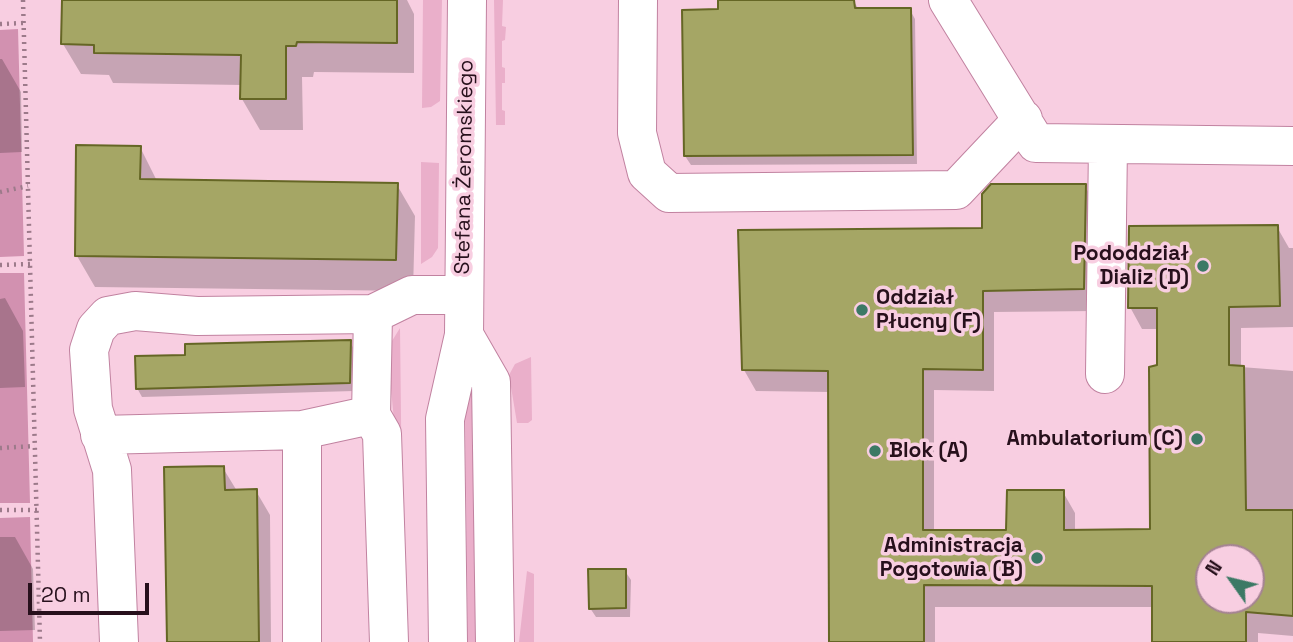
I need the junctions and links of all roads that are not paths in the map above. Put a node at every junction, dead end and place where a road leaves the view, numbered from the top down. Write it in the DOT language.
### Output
graph roads {
  1 [pos="467,0"];
  2 [pos="638,0"];
  3 [pos="948,0"];
  4 [pos="1023,119"];
  5 [pos="1108,144"];
  6 [pos="1293,146"];
  7 [pos="464,295"];
  8 [pos="373,314"];
  9 [pos="464,335"];
  10 [pos="1105,374"];
  11 [pos="372,415"];
  12 [pos="302,430"];
  13 [pos="100,435"];
  14 [pos="118,642"];
  15 [pos="302,642"];
  16 [pos="389,642"];
  17 [pos="447,642"];
  18 [pos="495,642"];
  1 -- 7 [label="street, Stefana Żeromskiego"];
  2 -- 4 [label="street"];
  3 -- 4 [label="street"];
  4 -- 5 [label="street"];
  5 -- 6 [label="street"];
  5 -- 10 [label="street"];
  7 -- 8 [label="street"];
  7 -- 9 [label="street, Stefana Żeromskiego"];
  8 -- 11 [label="street"];
  8 -- 13 [label="street"];
  9 -- 17 [label="street, Stefana Żeromskiego"];
  9 -- 18 [label="street, Stefana Żeromskiego"];
  11 -- 12 [label="street"];
  11 -- 16 [label="street"];
  12 -- 13 [label="street"];
  12 -- 15 [label="street"];
  13 -- 14 [label="street"];
}
